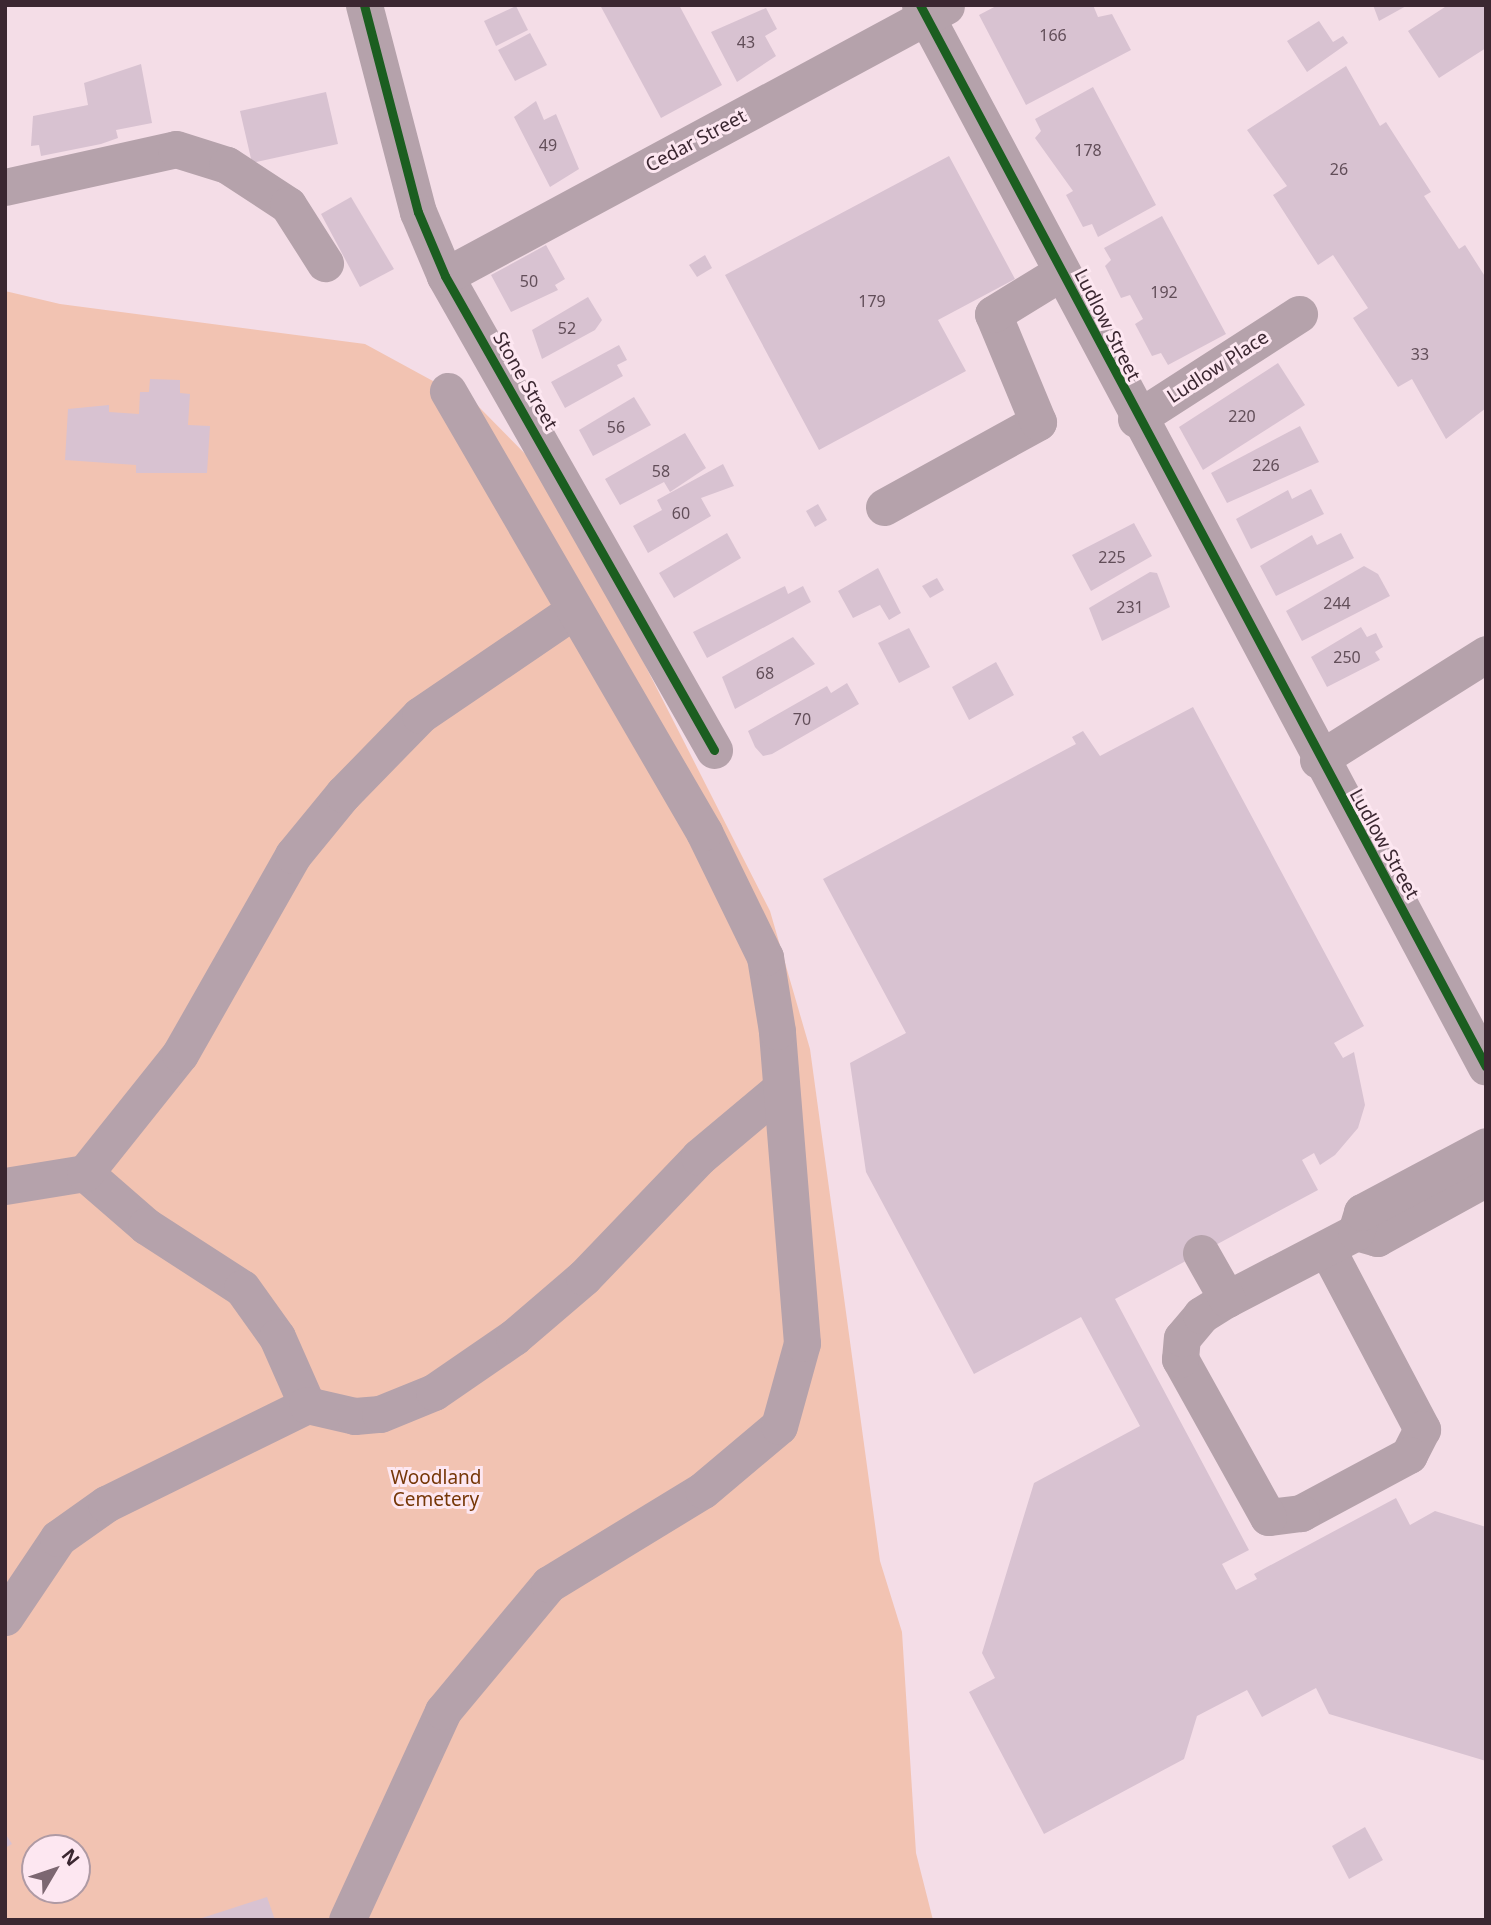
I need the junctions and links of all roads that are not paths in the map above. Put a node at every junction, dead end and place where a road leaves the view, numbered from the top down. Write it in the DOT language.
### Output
graph roads {
  1 [pos="364,5"];
  2 [pos="931,9"];
  3 [pos="5,187"];
  4 [pos="325,263"];
  5 [pos="1060,273"];
  6 [pos="445,276"];
  7 [pos="1299,314"];
  8 [pos="448,391"];
  9 [pos="1136,419"];
  10 [pos="884,507"];
  11 [pos="573,611"];
  12 [pos="1486,654"];
  13 [pos="714,750"];
  14 [pos="1318,760"];
  15 [pos="1486,1067"];
  16 [pos="780,1089"];
  17 [pos="1486,1146"];
  18 [pos="85,1172"];
  19 [pos="1486,1178"];
  20 [pos="5,1186"];
  21 [pos="1342,1241"];
  22 [pos="1200,1253"];
  23 [pos="1227,1299"];
  24 [pos="307,1405"];
  25 [pos="5,1617"];
  26 [pos="346,1920"];
  1 -- 6 [label="street, Stone Street"];
  2 -- 5 [label="street, Ludlow Street"];
  2 -- 6 [label="street, Cedar Street"];
  3 -- 4 [label="street"];
  5 -- 9 [label="street, Ludlow Street"];
  5 -- 10 [label="street"];
  6 -- 13 [label="street, Stone Street"];
  7 -- 9 [label="street, Ludlow Place"];
  8 -- 11 [label="street"];
  9 -- 14 [label="street, Ludlow Street"];
  11 -- 16 [label="street"];
  11 -- 18 [label="street"];
  12 -- 14 [label="street"];
  14 -- 15 [label="street, Ludlow Street"];
  16 -- 24 [label="street"];
  16 -- 26 [label="street"];
  17 -- 21 [label="street"];
  18 -- 20 [label="street"];
  18 -- 24 [label="street"];
  19 -- 21 [label="street"];
  21 -- 23 [label="street"];
  21 -- 23 [label="street"];
  22 -- 23 [label="street"];
  24 -- 25 [label="street"];
}
